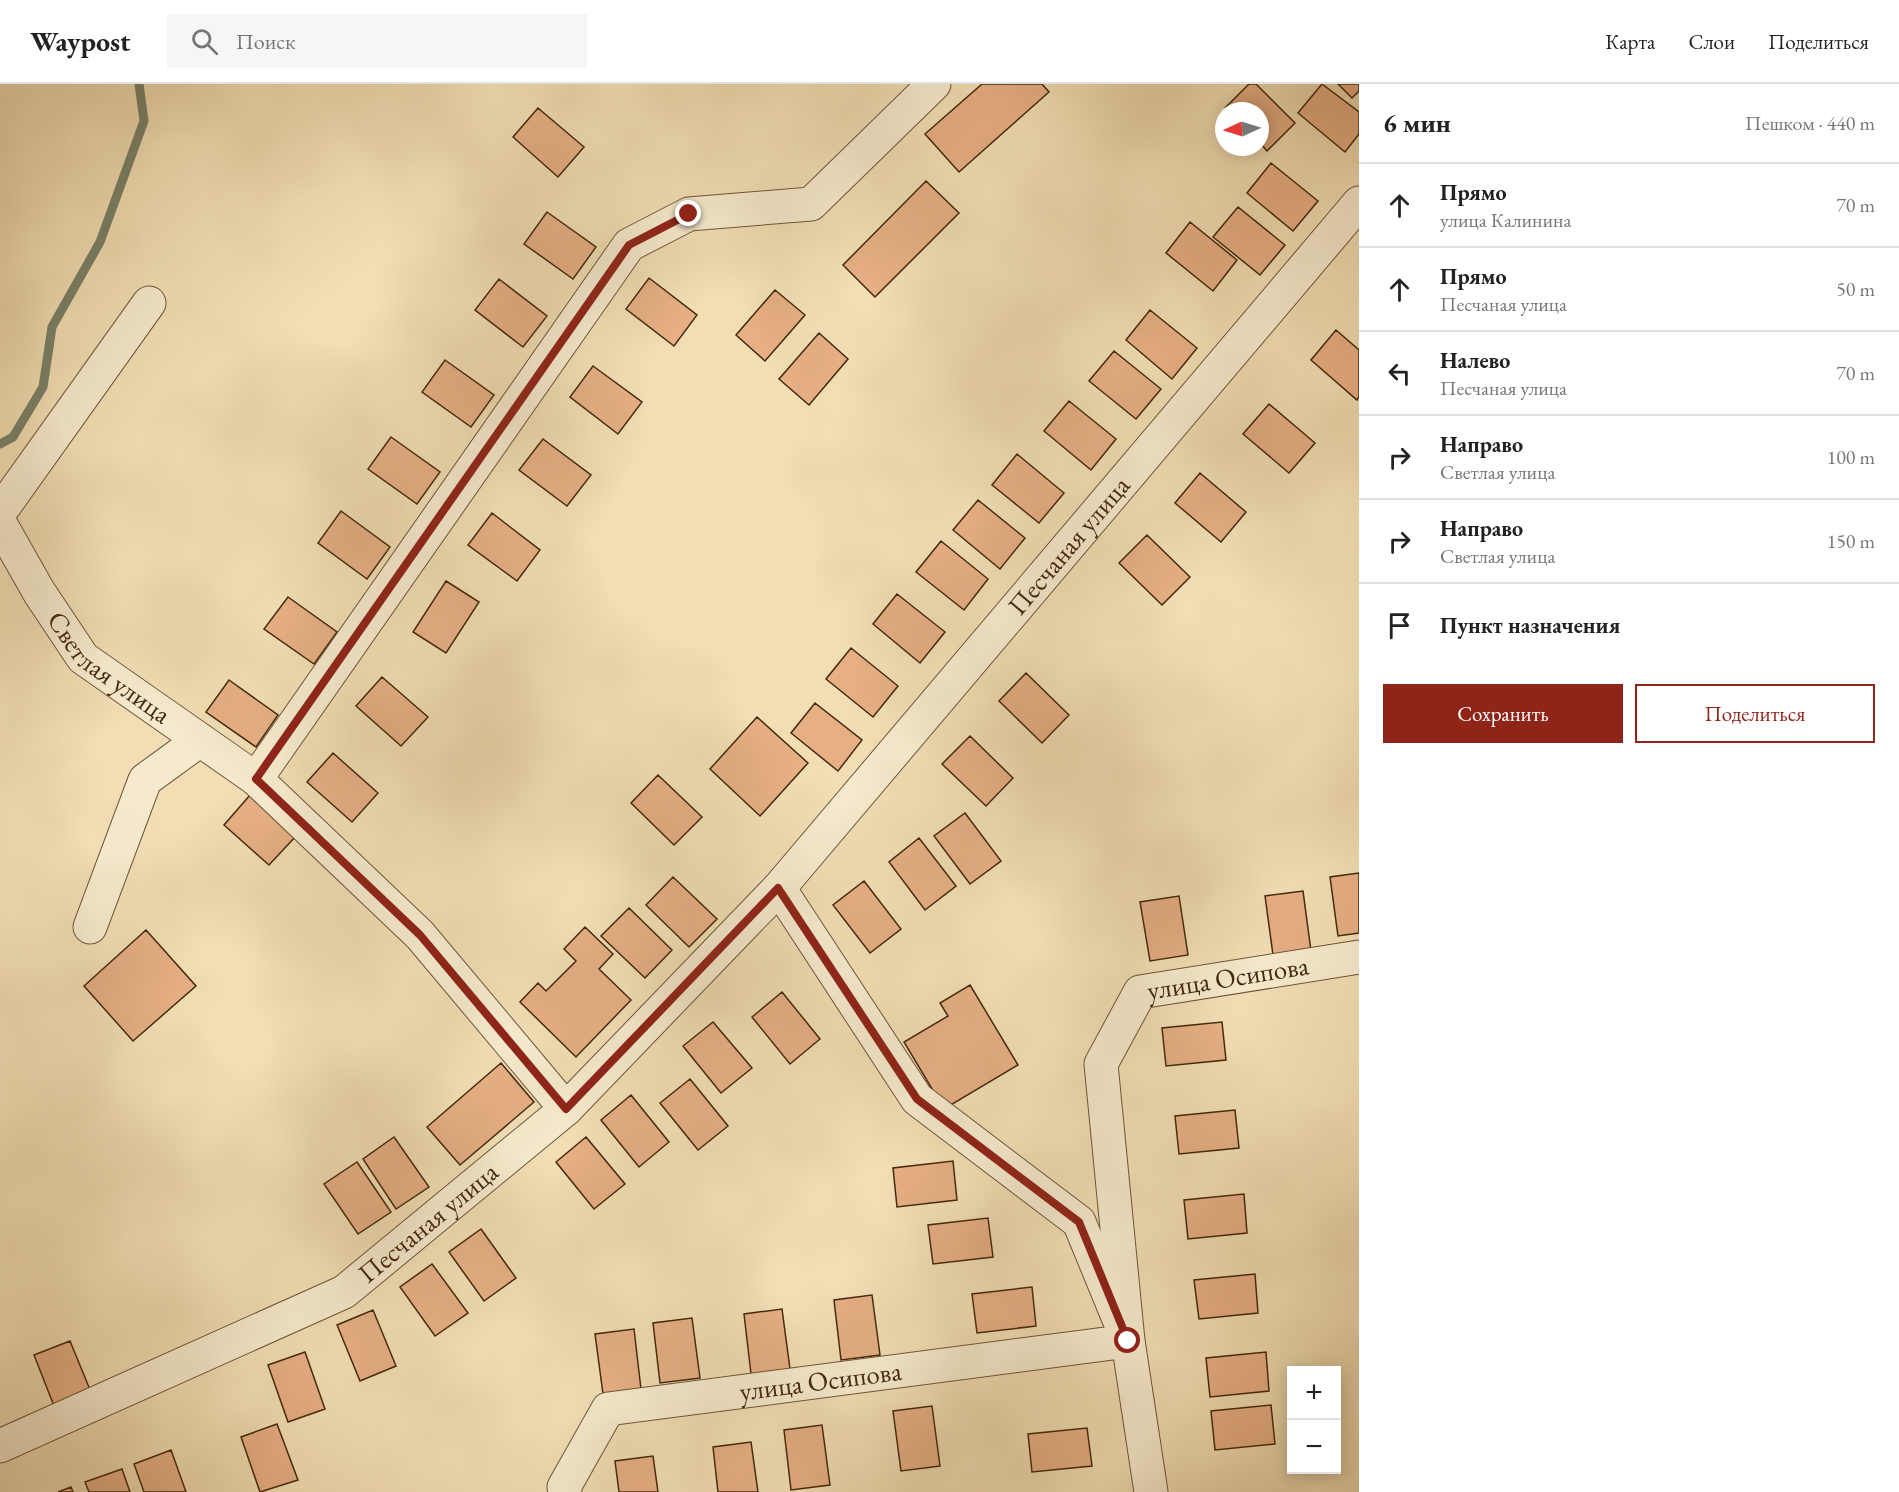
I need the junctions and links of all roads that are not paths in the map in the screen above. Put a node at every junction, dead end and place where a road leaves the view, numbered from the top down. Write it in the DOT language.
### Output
graph roads {
  1 [pos="934,84"];
  2 [pos="1359,203"];
  3 [pos="149,303"];
  4 [pos="0,512"];
  5 [pos="0,523"];
  6 [pos="200,740"];
  7 [pos="256,779"];
  8 [pos="778,888"];
  9 [pos="90,927"];
  10 [pos="1359,957"];
  11 [pos="566,1109"];
  12 [pos="1128,1341"];
  13 [pos="0,1446"];
  14 [pos="565,1492"];
  15 [pos="1151,1492"];
  1 -- 7 [label="street"];
  2 -- 8 [label="street, Песчаная улица"];
  3 -- 4 [label="street"];
  5 -- 6 [label="street, Светлая улица"];
  6 -- 7 [label="street, Светлая улица"];
  6 -- 9 [label="street"];
  7 -- 11 [label="street, Светлая улица"];
  8 -- 11 [label="street, Песчаная улица"];
  8 -- 12 [label="street"];
  10 -- 12 [label="street, улица Осипова"];
  11 -- 13 [label="street, Песчаная улица"];
  12 -- 14 [label="street, улица Осипова"];
  12 -- 15 [label="street"];
}
